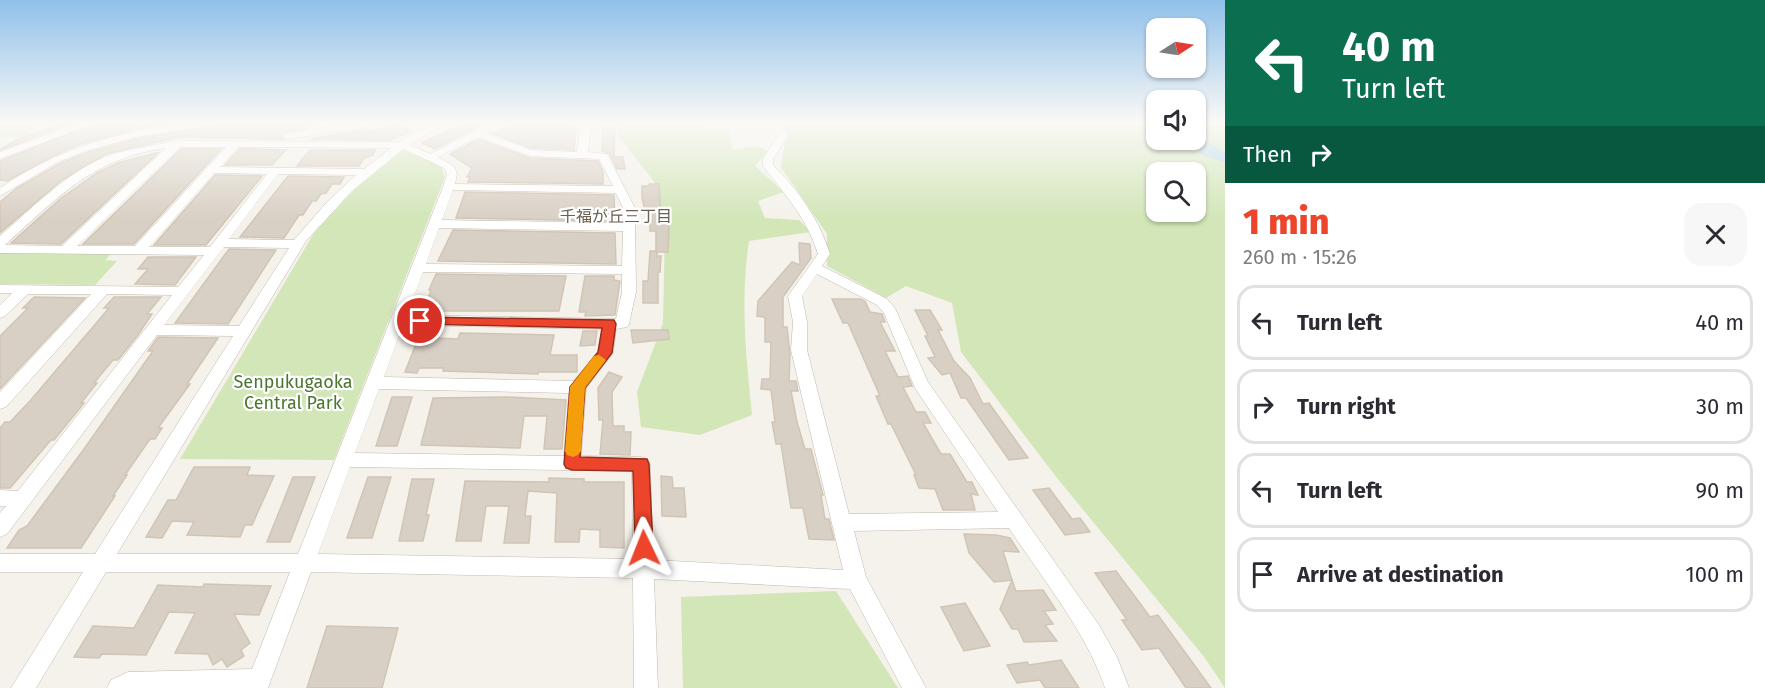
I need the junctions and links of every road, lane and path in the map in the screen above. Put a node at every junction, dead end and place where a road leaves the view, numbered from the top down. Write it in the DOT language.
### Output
graph roads {
  1 [pos="64,154"];
  2 [pos="125,154"];
  3 [pos="166,154"];
  4 [pos="226,154"];
  5 [pos="390,154"];
  6 [pos="424,154"];
  7 [pos="437,154"];
  8 [pos="549,154"];
  9 [pos="772,154"];
  10 [pos="582,156"];
  11 [pos="431,157"];
  12 [pos="213,170"];
  13 [pos="276,170"];
  14 [pos="365,172"];
  15 [pos="449,187"];
  16 [pos="619,189"];
  17 [pos="0,193"];
  18 [pos="434,224"];
  19 [pos="0,226"];
  20 [pos="20,226"];
  21 [pos="629,227"];
  22 [pos="0,243"];
  23 [pos="298,244"];
  24 [pos="217,247"];
  25 [pos="0,249"];
  26 [pos="65,250"];
  27 [pos="139,250"];
  28 [pos="417,268"];
  29 [pos="816,268"];
  30 [pos="629,269"];
  31 [pos="0,289"];
  32 [pos="25,289"];
  33 [pos="103,290"];
  34 [pos="182,291"];
  35 [pos="0,313"];
  36 [pos="397,321"];
  37 [pos="610,324"];
  38 [pos="153,330"];
  39 [pos="242,331"];
  40 [pos="373,383"];
  41 [pos="578,387"];
  42 [pos="0,403"];
  43 [pos="343,459"];
  44 [pos="572,464"];
  45 [pos="0,498"];
  46 [pos="22,499"];
  47 [pos="1014,520"];
  48 [pos="843,523"];
  49 [pos="0,528"];
  50 [pos="0,563"];
  51 [pos="99,563"];
  52 [pos="302,563"];
  53 [pos="645,569"];
  54 [pos="856,580"];
  55 [pos="258,684"];
  56 [pos="23,688"];
  57 [pos="119,688"];
  58 [pos="646,688"];
  59 [pos="914,688"];
  60 [pos="1117,688"];
  1 -- 17 [label="street"];
  2 -- 20 [label="street"];
  3 -- 26 [label="street"];
  4 -- 12 [label="street"];
  5 -- 14 [label="street"];
  6 -- 11 [label="street"];
  7 -- 11 [label="street"];
  8 -- 10 [label="street"];
  9 -- 29 [label="street"];
  10 -- 16 [label="street"];
  11 -- 15 [label="street"];
  12 -- 13 [label="street"];
  12 -- 27 [label="street"];
  13 -- 14 [label="street"];
  13 -- 24 [label="street"];
  14 -- 23 [label="street"];
  15 -- 16 [label="street"];
  15 -- 18 [label="street"];
  16 -- 21 [label="street"];
  18 -- 21 [label="street"];
  18 -- 28 [label="street"];
  19 -- 20 [label="street"];
  20 -- 22 [label="street"];
  21 -- 30 [label="street"];
  23 -- 24 [label="street"];
  23 -- 39 [label="street"];
  24 -- 27 [label="street"];
  24 -- 34 [label="street"];
  25 -- 26 [label="street"];
  26 -- 27 [label="street"];
  28 -- 30 [label="street"];
  28 -- 36 [label="street"];
  29 -- 47 [label="street"];
  29 -- 48 [label="street"];
  30 -- 37 [label="street"];
  31 -- 32 [label="street"];
  32 -- 33 [label="street"];
  32 -- 35 [label="street"];
  33 -- 34 [label="street"];
  33 -- 42 [label="street"];
  34 -- 38 [label="street"];
  36 -- 37 [label="street"];
  36 -- 40 [label="street"];
  37 -- 41 [label="street"];
  38 -- 39 [label="street"];
  38 -- 46 [label="street"];
  39 -- 51 [label="street"];
  40 -- 41 [label="street"];
  40 -- 43 [label="street"];
  41 -- 44 [label="street"];
  43 -- 44 [label="street"];
  43 -- 52 [label="street"];
  44 -- 53 [label="street"];
  45 -- 46 [label="street"];
  46 -- 49 [label="street"];
  47 -- 48 [label="street"];
  47 -- 60 [label="street"];
  48 -- 54 [label="street"];
  50 -- 51 [label="street"];
  51 -- 52 [label="street"];
  51 -- 56 [label="street"];
  52 -- 53 [label="street"];
  52 -- 55 [label="street"];
  53 -- 54 [label="street"];
  53 -- 58 [label="street"];
  54 -- 59 [label="street"];
  55 -- 57 [label="street"];
}
